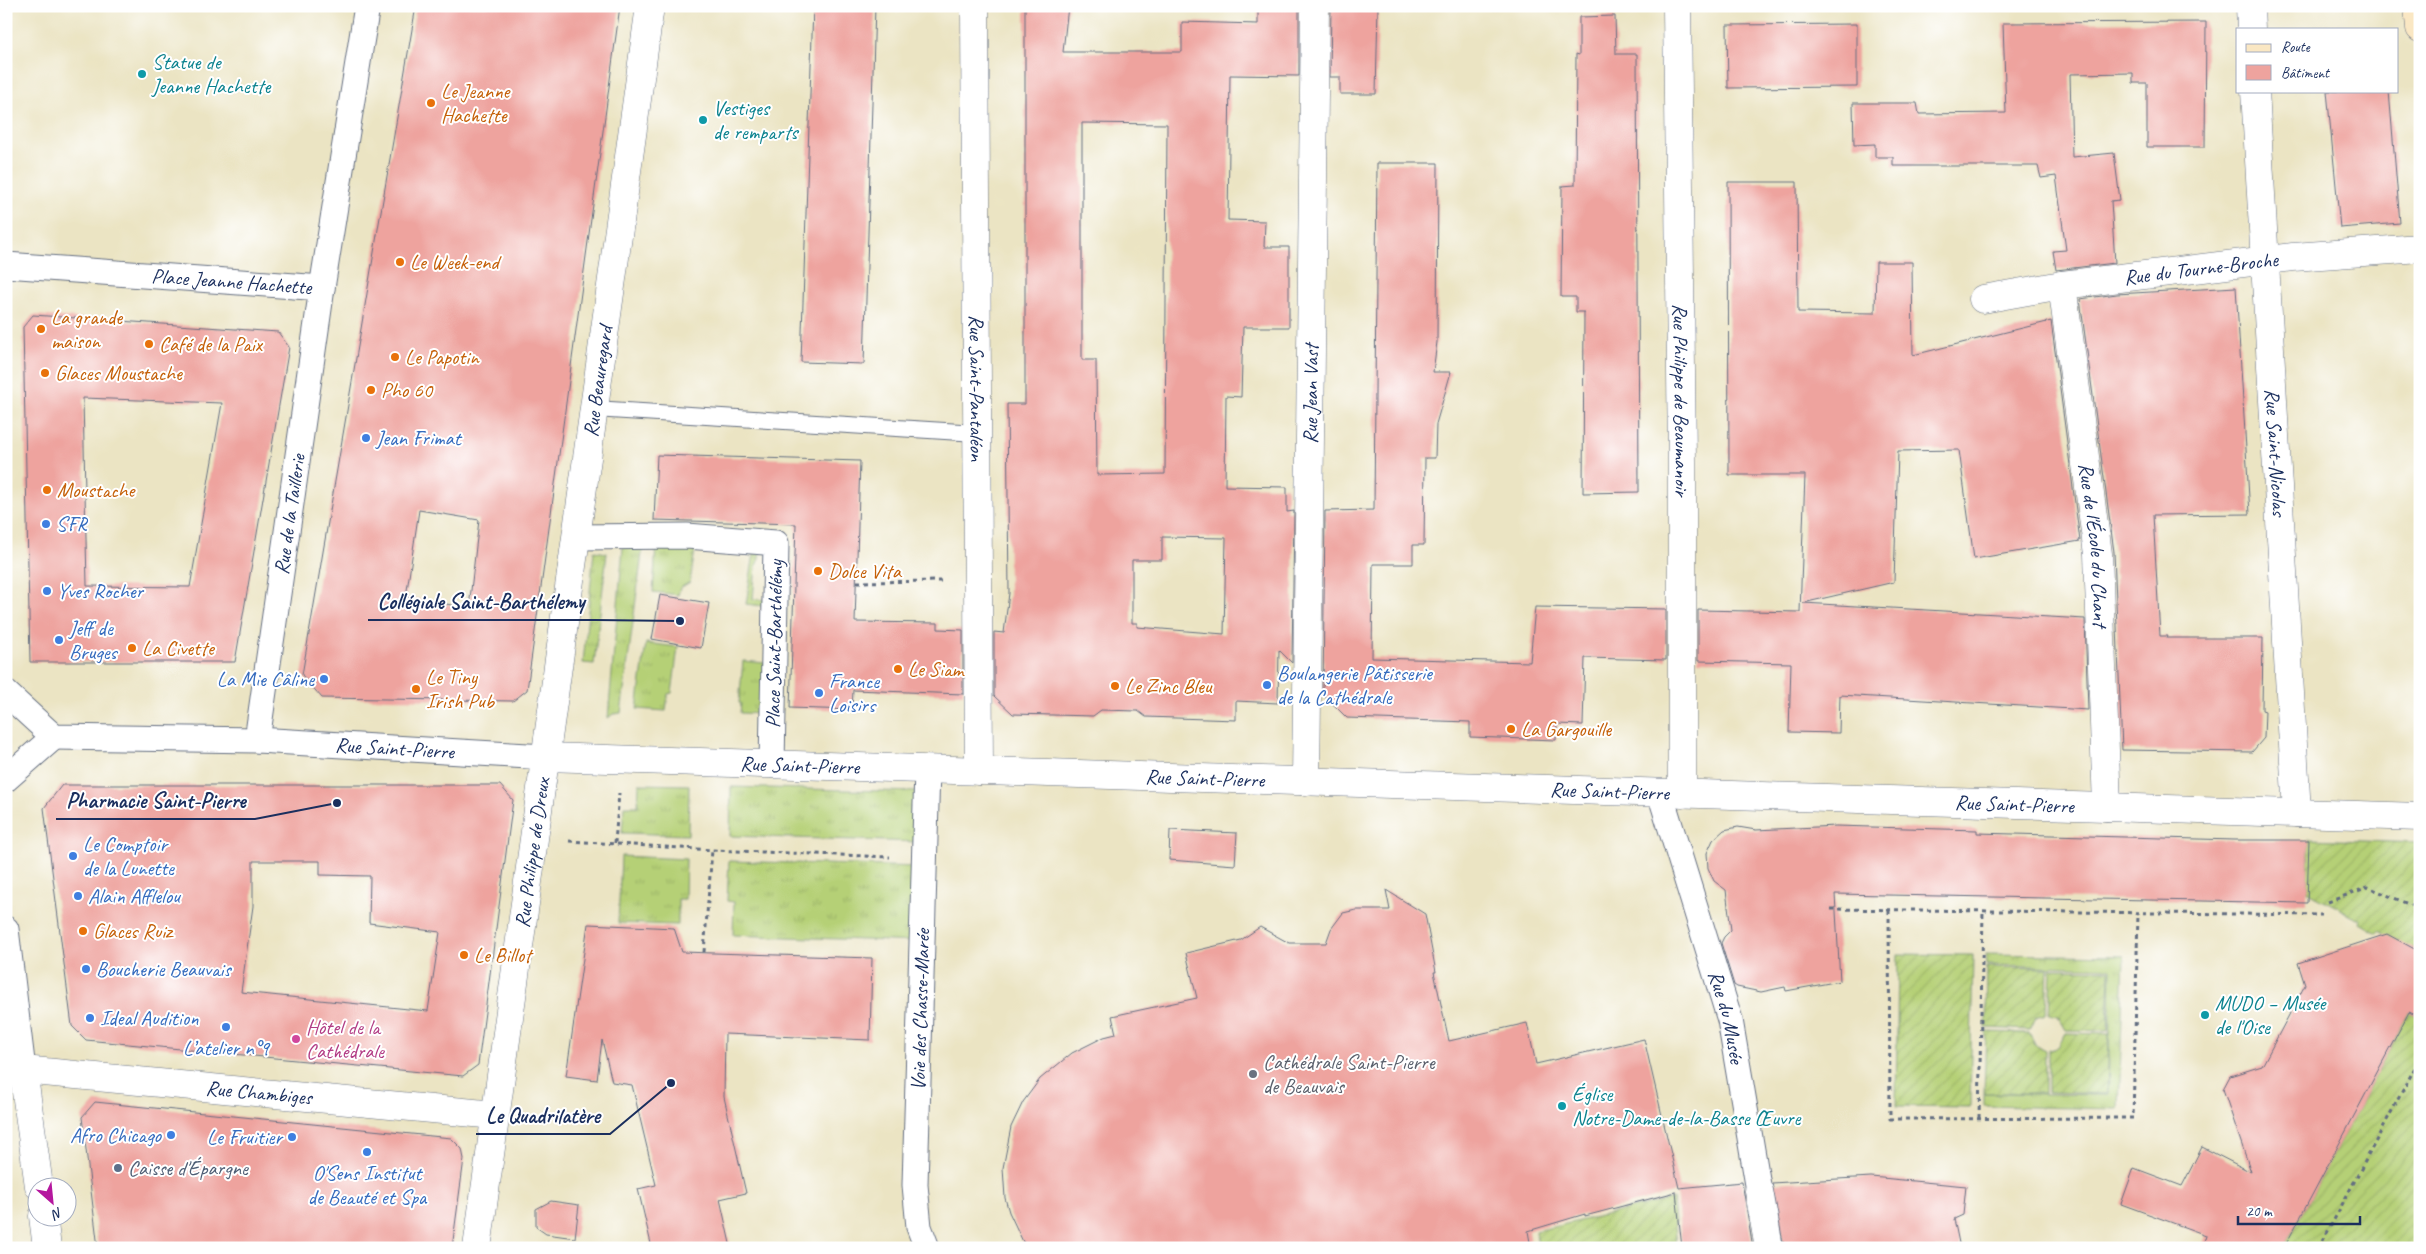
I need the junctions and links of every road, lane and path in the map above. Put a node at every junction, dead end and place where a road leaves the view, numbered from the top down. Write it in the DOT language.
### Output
graph roads {
  1 [pos="367,6"];
  2 [pos="650,6"];
  3 [pos="975,6"];
  4 [pos="1315,6"];
  5 [pos="1677,6"];
  6 [pos="2250,6"];
  7 [pos="2418,6"];
  8 [pos="2251,28"];
  9 [pos="2420,28"];
  10 [pos="2255,92"];
  11 [pos="2420,248"];
  12 [pos="2266,260"];
  13 [pos="6,265"];
  14 [pos="2062,285"];
  15 [pos="322,288"];
  16 [pos="1983,299"];
  17 [pos="594,408"];
  18 [pos="977,433"];
  19 [pos="577,537"];
  20 [pos="978,580"];
  21 [pos="857,582"];
  22 [pos="6,693"];
  23 [pos="54,737"];
  24 [pos="257,740"];
  25 [pos="546,756"];
  26 [pos="772,765"];
  27 [pos="927,769"];
  28 [pos="979,771"];
  29 [pos="6,779"];
  30 [pos="1306,782"];
  31 [pos="1671,794"];
  32 [pos="2107,807"];
  33 [pos="2297,814"];
  34 [pos="2420,817"];
  35 [pos="532,838"];
  36 [pos="712,850"];
  37 [pos="925,858"];
  38 [pos="2328,902"];
  39 [pos="1832,909"];
  40 [pos="2420,909"];
  41 [pos="1888,910"];
  42 [pos="1983,911"];
  43 [pos="2138,913"];
  44 [pos="2322,915"];
  45 [pos="6,929"];
  46 [pos="704,952"];
  47 [pos="2420,1058"];
  48 [pos="15,1070"];
  49 [pos="495,1115"];
  50 [pos="1979,1118"];
  51 [pos="37,1176"];
  52 [pos="1759,1190"];
  53 [pos="44,1226"];
  54 [pos="47,1248"];
  55 [pos="477,1248"];
  56 [pos="927,1248"];
  57 [pos="1769,1248"];
  58 [pos="2320,1248"];
  1 -- 15 [label="street, Place Jeanne Hachette"];
  2 -- 17 [label="street, Rue Beauregard"];
  3 -- 18 [label="street, Rue Saint-Pantaléon"];
  4 -- 30 [label="street, Rue Jean Vast"];
  5 -- 31 [label="street, Rue Philippe de Beaumanoir"];
  6 -- 8 [label="street"];
  7 -- 9 [label="main road"];
  10 -- 12 [label="street, Rue Saint-Nicolas"];
  11 -- 12 [label="street, Rue du Tourne-Broche"];
  12 -- 14 [label="street, Rue du Tourne-Broche"];
  12 -- 33 [label="street, Rue Saint-Nicolas"];
  13 -- 15 [label="street, Place Jeanne Hachette"];
  14 -- 16 [label="street, Rue du Tourne-Broche"];
  14 -- 32 [label="street, Rue de l'École du Chant"];
  15 -- 24 [label="street, Rue de la Taillerie"];
  17 -- 18 [label="lane"];
  17 -- 19 [label="street, Rue Beauregard"];
  18 -- 20 [label="street, Rue Saint-Pantaléon"];
  19 -- 25 [label="street, Rue Beauregard"];
  19 -- 26 [label="street, Place Saint-Barthélémy"];
  20 -- 21 [label="path"];
  20 -- 28 [label="street, Rue Saint-Pantaléon"];
  22 -- 23 [label="street"];
  23 -- 24 [label="street, Rue Saint-Pierre"];
  23 -- 29 [label="street"];
  24 -- 25 [label="street, Rue Saint-Pierre"];
  25 -- 26 [label="street, Rue Saint-Pierre"];
  25 -- 35 [label="street, Rue Philippe de Dreux"];
  26 -- 27 [label="street, Rue Saint-Pierre"];
  27 -- 28 [label="street, Rue Saint-Pierre"];
  27 -- 37 [label="street, Voie des Chasse-Marée"];
  28 -- 30 [label="street, Rue Saint-Pierre"];
  30 -- 31 [label="street, Rue Saint-Pierre"];
  31 -- 32 [label="street, Rue Saint-Pierre"];
  31 -- 52 [label="street, Rue du Musée"];
  32 -- 33 [label="street, Rue Saint-Pierre"];
  33 -- 34 [label="street, Rue Saint-Pierre"];
  35 -- 36 [label="path"];
  35 -- 49 [label="street, Rue Philippe de Dreux"];
  36 -- 37 [label="path"];
  36 -- 46 [label="path"];
  37 -- 56 [label="street, Voie des Chasse-Marée"];
  38 -- 40 [label="path"];
  39 -- 41 [label="path"];
  41 -- 42 [label="path"];
  41 -- 50 [label="path"];
  42 -- 43 [label="path"];
  42 -- 50 [label="path"];
  43 -- 44 [label="path"];
  43 -- 50 [label="path"];
  45 -- 48 [label="street"];
  47 -- 58 [label="path"];
  48 -- 49 [label="street, Rue Chambiges"];
  48 -- 51 [label="street"];
  49 -- 55 [label="street, Rue Philippe de Dreux"];
  52 -- 57 [label="street, Rue du Musée"];
  53 -- 54 [label="street"];
}
